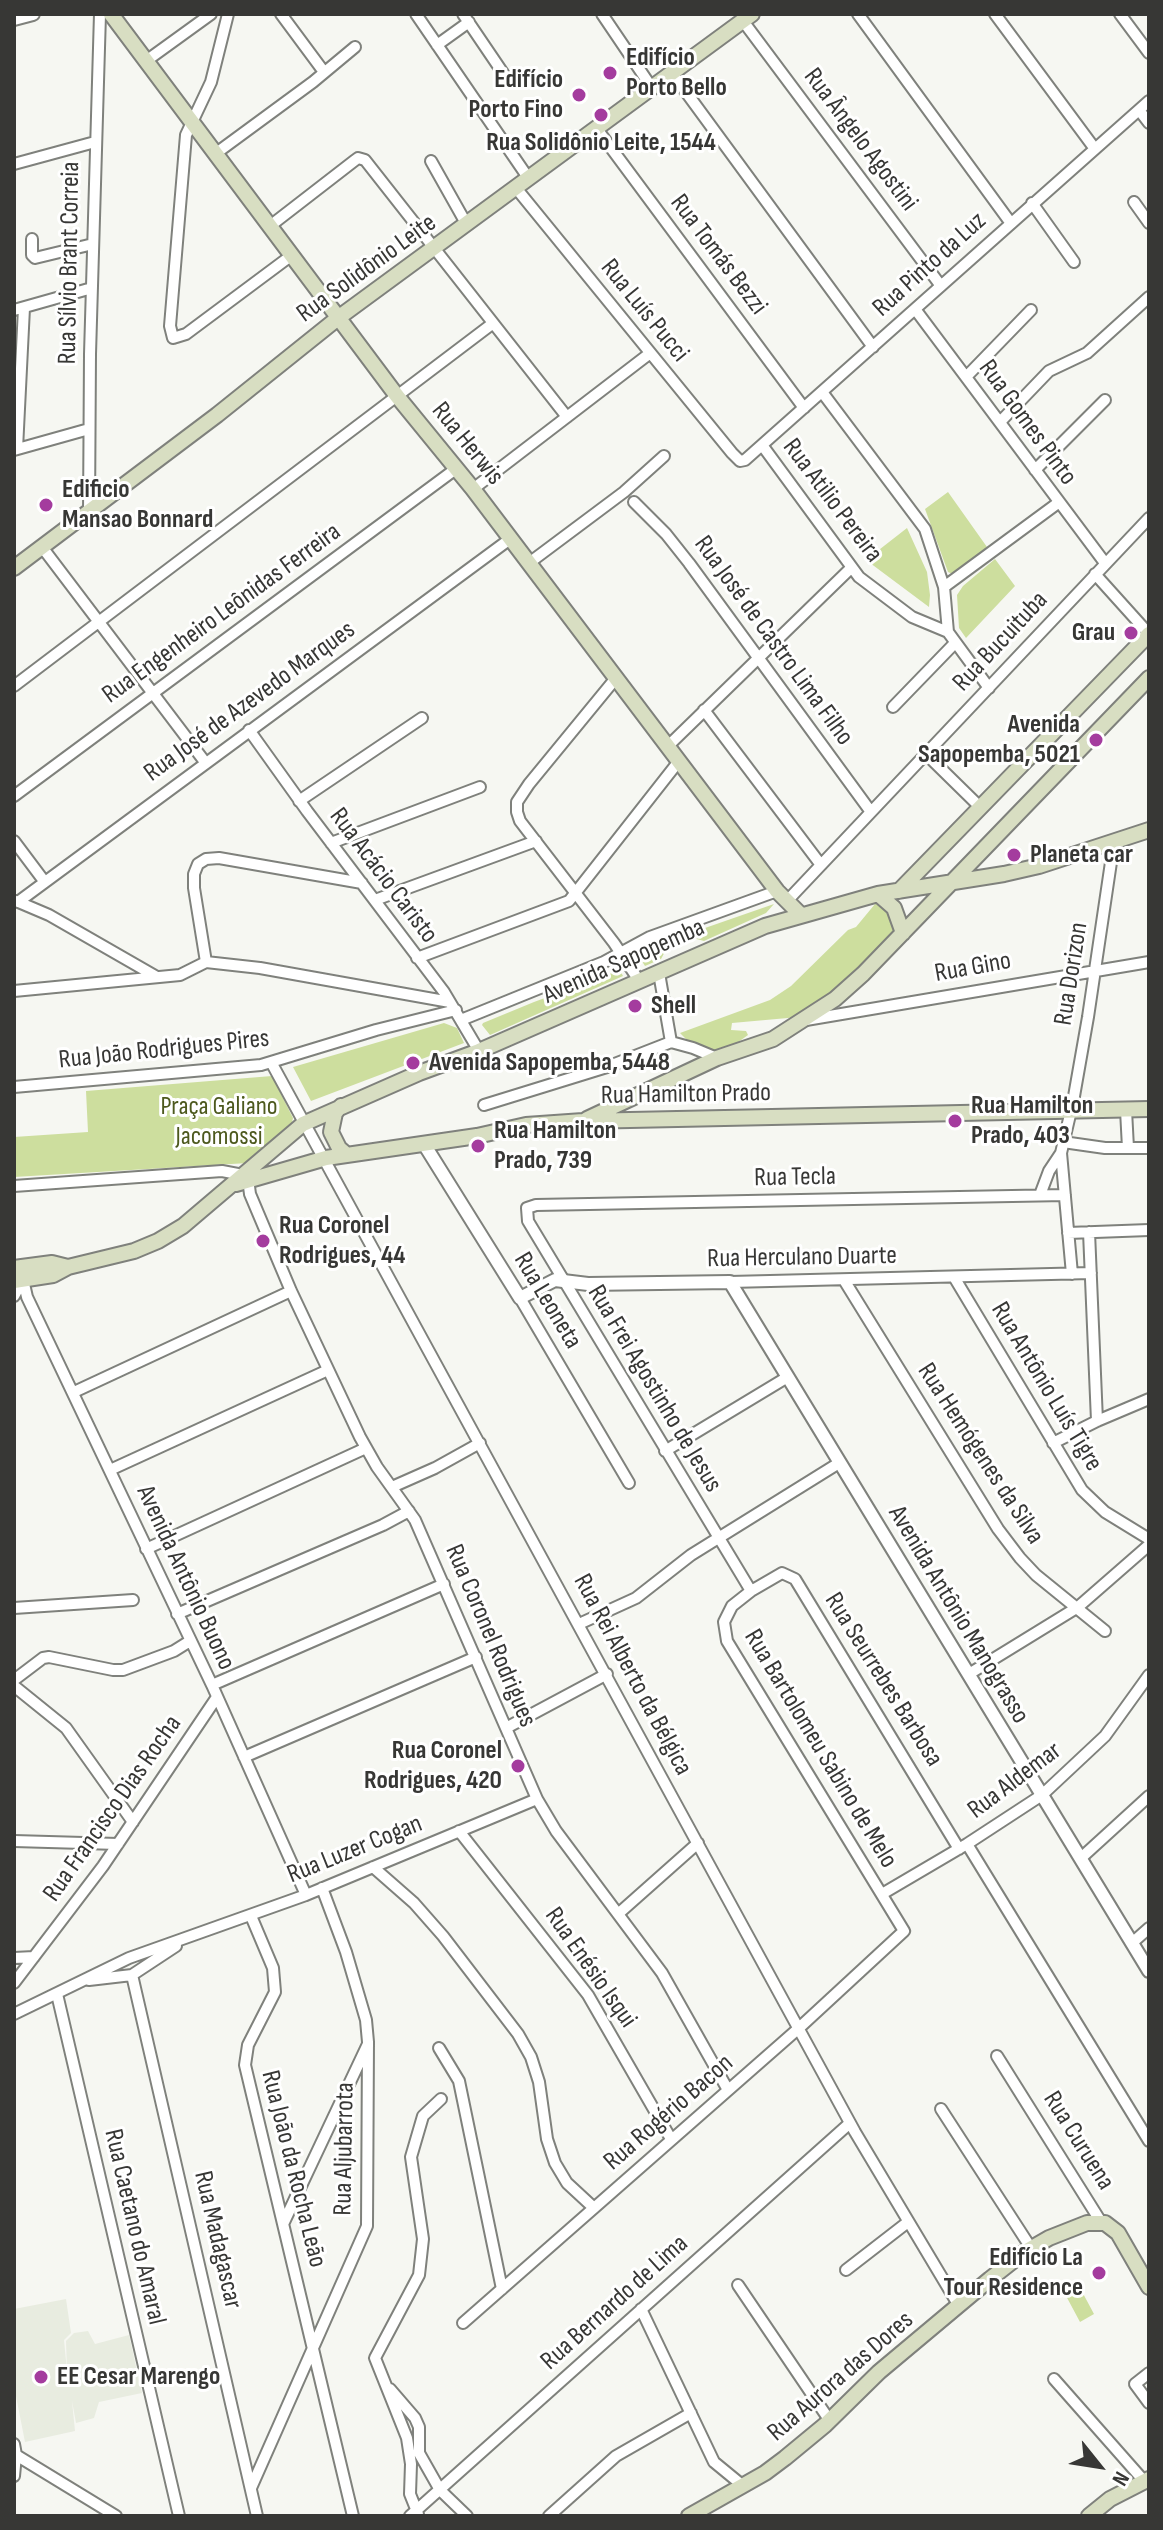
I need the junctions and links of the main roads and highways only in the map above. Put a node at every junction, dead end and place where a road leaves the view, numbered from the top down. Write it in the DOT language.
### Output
graph roads {
  1 [pos="111,14"];
  2 [pos="748,17"];
  3 [pos="338,318"];
  4 [pos="14,568"];
  5 [pos="1149,634"];
  6 [pos="1149,678"];
  7 [pos="1149,830"];
  8 [pos="969,872"];
  9 [pos="950,883"];
  10 [pos="899,891"];
  11 [pos="878,894"];
  12 [pos="788,906"];
  13 [pos="903,933"];
  14 [pos="341,1106"];
  15 [pos="1149,1109"];
  16 [pos="583,1121"];
  17 [pos="346,1154"];
  18 [pos="248,1174"];
  19 [pos="18,1274"];
  20 [pos="1101,2222"];
  21 [pos="1149,2287"];
  22 [pos="1147,2480"];
  23 [pos="689,2516"];
  24 [pos="1089,2516"];
  1 -- 3 [label="main road, Rua Herwis"];
  2 -- 3 [label="main road, Rua Solidônio Leite"];
  3 -- 4 [label="main road, Rua Solidônio Leite"];
  3 -- 12 [label="main road, Rua Herwis"];
  5 -- 10 [label="main road"];
  6 -- 8 [label="main road"];
  7 -- 8 [label="main road"];
  8 -- 9 [label="main road"];
  9 -- 10 [label="main road, Avenida Sapopemba"];
  9 -- 13 [label="main road"];
  10 -- 11 [label="main road, Avenida Sapopemba"];
  11 -- 12 [label="main road, Avenida Sapopemba"];
  11 -- 13 [label="main road"];
  12 -- 14 [label="main road, Avenida Sapopemba"];
  13 -- 16 [label="main road"];
  14 -- 17 [label="main road"];
  14 -- 18 [label="main road, Avenida Sapopemba"];
  15 -- 16 [label="main road, Rua Hamilton Prado"];
  16 -- 17 [label="main road, Rua Hamilton Prado"];
  17 -- 18 [label="main road, Rua Hamilton Prado"];
  18 -- 19 [label="main road, Avenida Sapopemba"];
  20 -- 21 [label="main road, Rua Curuena"];
  20 -- 23 [label="main road, Rua Aurora das Dores"];
  22 -- 24 [label="main road"];
}
